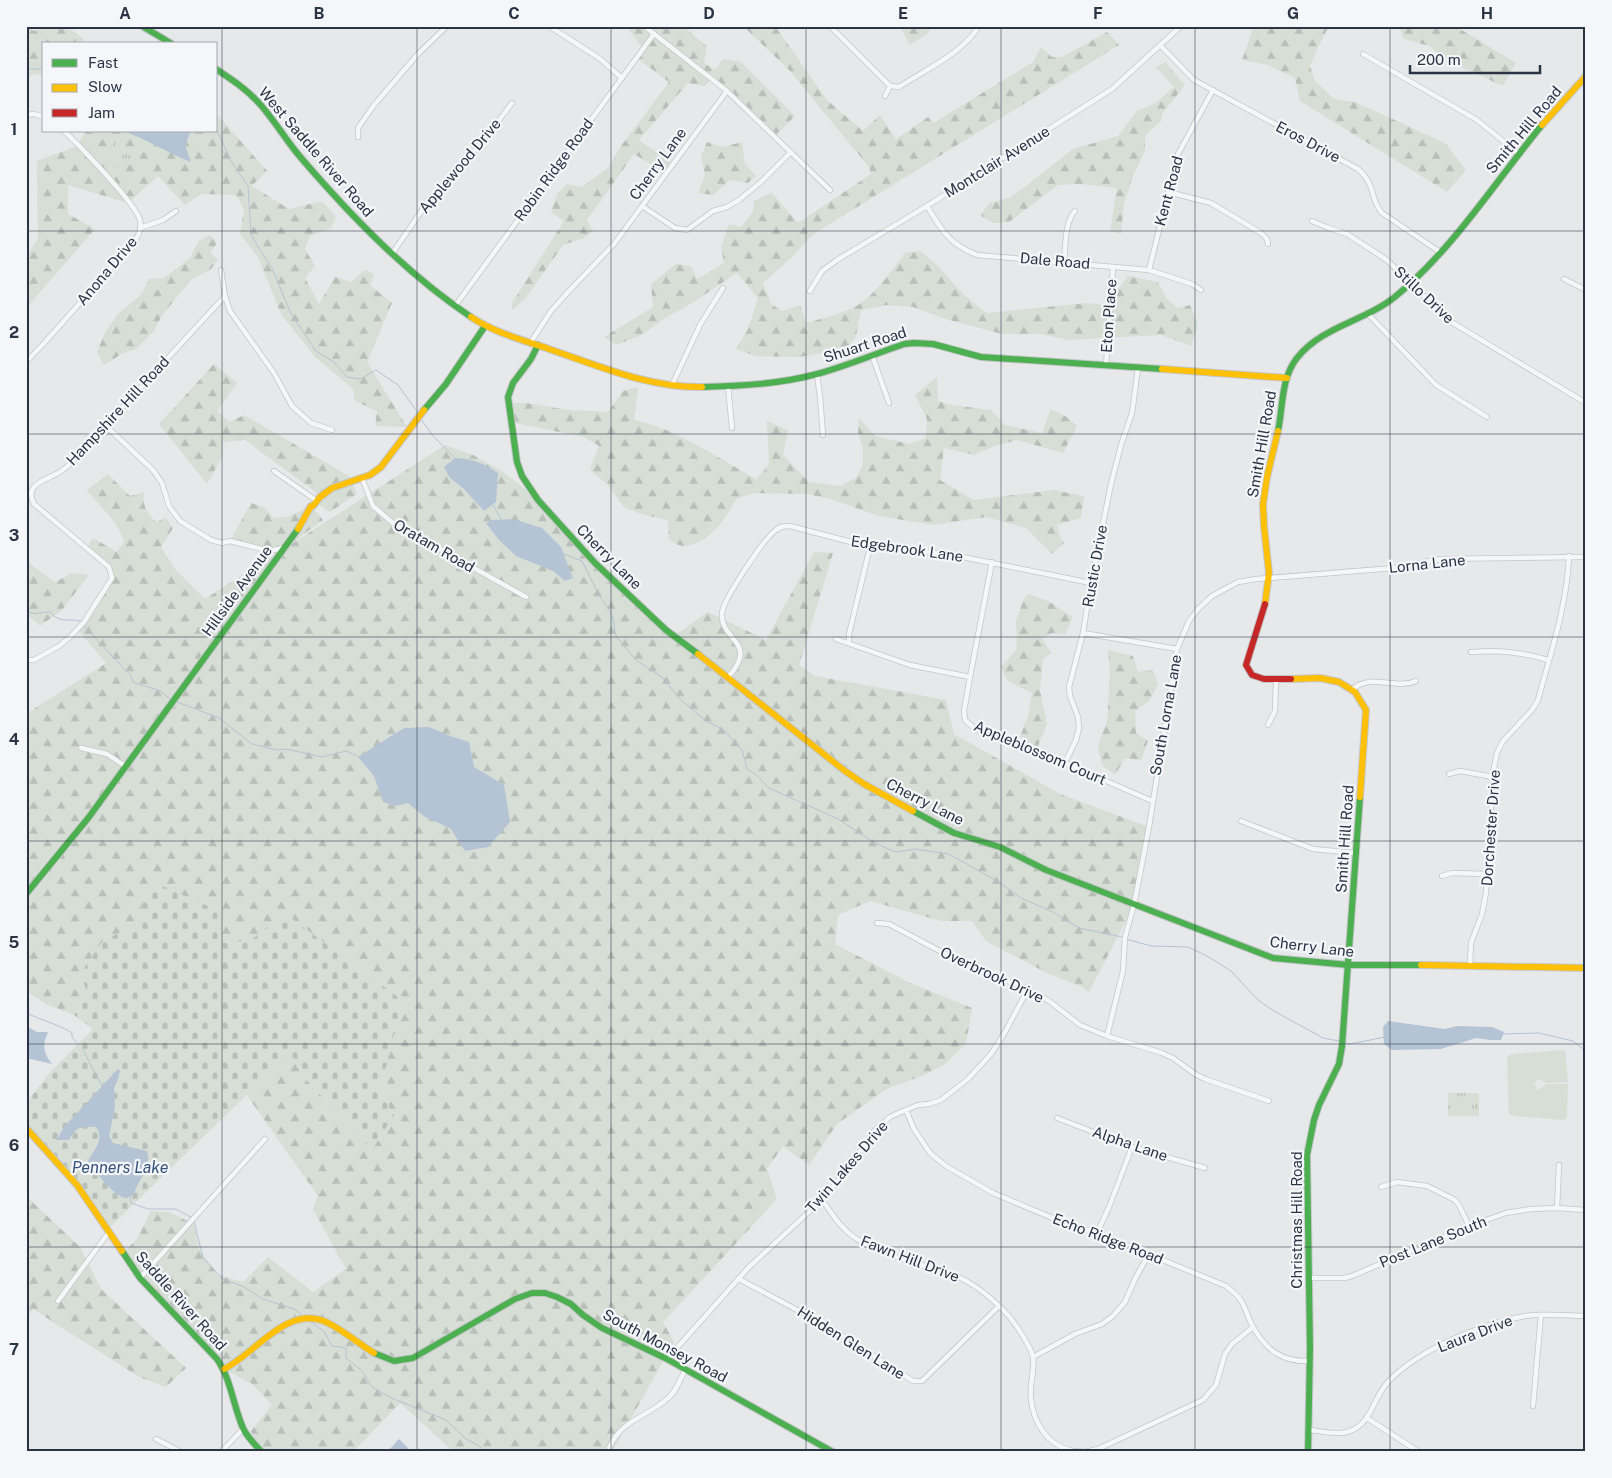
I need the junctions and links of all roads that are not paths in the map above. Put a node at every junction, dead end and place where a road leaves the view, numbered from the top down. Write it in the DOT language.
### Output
graph roads {
  1 [pos="142,26"];
  2 [pos="447,26"];
  3 [pos="549,26"];
  4 [pos="644,26"];
  5 [pos="830,26"];
  6 [pos="979,26"];
  7 [pos="1181,26"];
  8 [pos="654,34"];
  9 [pos="169,42"];
  10 [pos="1160,45"];
  11 [pos="1363,54"];
  12 [pos="218,70"];
  13 [pos="1586,76"];
  14 [pos="622,78"];
  15 [pos="890,86"];
  16 [pos="1213,90"];
  17 [pos="727,91"];
  18 [pos="885,96"];
  19 [pos="512,104"];
  20 [pos="26,115"];
  21 [pos="42,116"];
  22 [pos="65,132"];
  23 [pos="358,137"];
  24 [pos="791,152"];
  25 [pos="1519,154"];
  26 [pos="830,190"];
  27 [pos="1168,192"];
  28 [pos="642,206"];
  29 [pos="927,206"];
  30 [pos="176,211"];
  31 [pos="1075,211"];
  32 [pos="1312,221"];
  33 [pos="140,228"];
  34 [pos="1268,244"];
  35 [pos="1440,252"];
  36 [pos="392,254"];
  37 [pos="1064,262"];
  38 [pos="1113,266"];
  39 [pos="221,270"];
  40 [pos="1149,270"];
  41 [pos="1564,279"];
  42 [pos="1411,282"];
  43 [pos="723,288"];
  44 [pos="1201,290"];
  45 [pos="1586,290"];
  46 [pos="810,291"];
  47 [pos="224,296"];
  48 [pos="455,306"];
  49 [pos="1368,314"];
  50 [pos="485,326"];
  51 [pos="531,342"];
  52 [pos="538,345"];
  53 [pos="872,355"];
  54 [pos="574,356"];
  55 [pos="26,362"];
  56 [pos="1106,366"];
  57 [pos="1138,368"];
  58 [pos="816,374"];
  59 [pos="1287,378"];
  60 [pos="672,385"];
  61 [pos="728,386"];
  62 [pos="889,403"];
  63 [pos="1586,403"];
  64 [pos="1487,416"];
  65 [pos="106,426"];
  66 [pos="732,428"];
  67 [pos="332,430"];
  68 [pos="822,435"];
  69 [pos="274,471"];
  70 [pos="362,478"];
  71 [pos="317,501"];
  72 [pos="870,547"];
  73 [pos="283,548"];
  74 [pos="1569,556"];
  75 [pos="1586,557"];
  76 [pos="992,562"];
  77 [pos="1270,579"];
  78 [pos="1091,582"];
  79 [pos="526,597"];
  80 [pos="1083,633"];
  81 [pos="836,639"];
  82 [pos="849,643"];
  83 [pos="1177,649"];
  84 [pos="1471,652"];
  85 [pos="26,660"];
  86 [pos="1548,660"];
  87 [pos="728,677"];
  88 [pos="970,677"];
  89 [pos="1276,680"];
  90 [pos="1416,681"];
  91 [pos="1353,689"];
  92 [pos="1268,725"];
  93 [pos="80,748"];
  94 [pos="1065,763"];
  95 [pos="125,766"];
  96 [pos="1449,774"];
  97 [pos="1493,777"];
  98 [pos="1152,801"];
  99 [pos="1241,820"];
  100 [pos="1356,853"];
  101 [pos="1487,874"];
  102 [pos="1442,876"];
  103 [pos="26,894"];
  104 [pos="1134,905"];
  105 [pos="877,923"];
  106 [pos="1349,965"];
  107 [pos="1470,965"];
  108 [pos="1586,968"];
  109 [pos="1028,989"];
  110 [pos="1107,1036"];
  111 [pos="1269,1101"];
  112 [pos="906,1110"];
  113 [pos="1057,1118"];
  114 [pos="26,1128"];
  115 [pos="265,1139"];
  116 [pos="1132,1146"];
  117 [pos="1559,1165"];
  118 [pos="1204,1168"];
  119 [pos="1381,1187"];
  120 [pos="822,1200"];
  121 [pos="1558,1208"];
  122 [pos="1586,1210"];
  123 [pos="1469,1226"];
  124 [pos="109,1232"];
  125 [pos="1097,1233"];
  126 [pos="1149,1254"];
  127 [pos="140,1278"];
  128 [pos="1310,1278"];
  129 [pos="739,1279"];
  130 [pos="58,1301"];
  131 [pos="999,1306"];
  132 [pos="1541,1315"];
  133 [pos="1586,1316"];
  134 [pos="1253,1327"];
  135 [pos="1033,1357"];
  136 [pos="667,1359"];
  137 [pos="1310,1361"];
  138 [pos="224,1369"];
  139 [pos="685,1370"];
  140 [pos="1533,1406"];
  141 [pos="1367,1418"];
  142 [pos="243,1429"];
  143 [pos="1309,1430"];
  144 [pos="156,1439"];
  145 [pos="825,1450"];
  146 [pos="1416,1451"];
  147 [pos="181,1452"];
  148 [pos="221,1452"];
  149 [pos="262,1452"];
  150 [pos="610,1452"];
  151 [pos="833,1452"];
  152 [pos="1085,1452"];
  153 [pos="1308,1452"];
  1 -- 9 [label="street"];
  2 -- 23 [label="street"];
  3 -- 14 [label="street"];
  4 -- 8 [label="street"];
  5 -- 15 [label="street"];
  6 -- 15 [label="street"];
  7 -- 10 [label="street, Montclair Avenue"];
  8 -- 14 [label="street, Robin Ridge Road"];
  8 -- 17 [label="street"];
  10 -- 16 [label="street, Eros Drive"];
  10 -- 29 [label="street, Montclair Avenue"];
  11 -- 25 [label="street"];
  12 -- 36 [label="street, West Saddle River Road"];
  13 -- 25 [label="street, Smith Hill Road"];
  14 -- 48 [label="street, Robin Ridge Road"];
  15 -- 18 [label="street"];
  16 -- 27 [label="street, Kent Road"];
  16 -- 35 [label="street, Eros Drive"];
  17 -- 24 [label="street"];
  17 -- 28 [label="street, Cherry Lane"];
  19 -- 36 [label="street, Applewood Drive"];
  20 -- 21 [label="street"];
  22 -- 33 [label="street, Anona Drive"];
  24 -- 26 [label="street"];
  24 -- 28 [label="street"];
  25 -- 35 [label="street, Smith Hill Road"];
  27 -- 34 [label="street"];
  27 -- 40 [label="street, Kent Road"];
  28 -- 51 [label="street, Cherry Lane"];
  29 -- 37 [label="street, Dale Road"];
  29 -- 46 [label="street, Montclair Avenue"];
  30 -- 33 [label="street"];
  31 -- 37 [label="street"];
  32 -- 42 [label="street, Stillo Drive"];
  33 -- 55 [label="street, Anona Drive"];
  35 -- 42 [label="street, Smith Hill Road"];
  36 -- 48 [label="street, West Saddle River Road"];
  37 -- 38 [label="street, Dale Road"];
  38 -- 40 [label="street, Dale Road"];
  38 -- 56 [label="street, Eton Place"];
  39 -- 47 [label="street"];
  40 -- 44 [label="street, Dale Road"];
  41 -- 45 [label="street"];
  42 -- 49 [label="street, Smith Hill Road"];
  42 -- 63 [label="street, Stillo Drive"];
  43 -- 60 [label="street"];
  47 -- 65 [label="street, Hampshire Hill Road"];
  47 -- 67 [label="street"];
  48 -- 50 [label="street, West Saddle River Road"];
  49 -- 59 [label="street, Smith Hill Road"];
  49 -- 64 [label="street"];
  50 -- 51 [label="street, West Saddle River Road"];
  50 -- 70 [label="street, Hillside Avenue"];
  51 -- 52 [label="street, West Saddle River Road"];
  52 -- 54 [label="street, West Saddle River Road"];
  52 -- 87 [label="street, Cherry Lane"];
  53 -- 56 [label="street, Shuart Road"];
  53 -- 58 [label="street, Shuart Road"];
  53 -- 62 [label="street"];
  54 -- 60 [label="street, Shuart Road"];
  56 -- 57 [label="street, Shuart Road"];
  57 -- 59 [label="street, Shuart Road"];
  57 -- 78 [label="street, Rustic Drive"];
  58 -- 61 [label="street, Shuart Road"];
  58 -- 68 [label="street"];
  59 -- 77 [label="street, Smith Hill Road"];
  60 -- 61 [label="street, Shuart Road"];
  61 -- 66 [label="street"];
  65 -- 73 [label="street"];
  65 -- 85 [label="street, Hampshire Hill Road"];
  69 -- 71 [label="street"];
  70 -- 71 [label="street, Hillside Avenue"];
  70 -- 79 [label="street, Oratam Road"];
  71 -- 73 [label="street, Hillside Avenue"];
  72 -- 76 [label="street, Edgebrook Lane"];
  72 -- 82 [label="street"];
  72 -- 87 [label="street, Edgebrook Lane"];
  73 -- 95 [label="street, Hillside Avenue"];
  74 -- 75 [label="street, Lorna Lane"];
  74 -- 77 [label="street, Lorna Lane"];
  74 -- 86 [label="street, Dorchester Drive"];
  76 -- 78 [label="street, Edgebrook Lane"];
  76 -- 88 [label="street, Appleblossom Court"];
  77 -- 83 [label="street, South Lorna Lane"];
  77 -- 89 [label="street, Smith Hill Road"];
  78 -- 80 [label="street, Rustic Drive"];
  80 -- 83 [label="street"];
  80 -- 94 [label="street, Rustic Drive"];
  81 -- 82 [label="street"];
  82 -- 88 [label="street"];
  83 -- 98 [label="street, South Lorna Lane"];
  84 -- 86 [label="street"];
  86 -- 97 [label="street, Dorchester Drive"];
  87 -- 104 [label="street, Cherry Lane"];
  88 -- 94 [label="street, Appleblossom Court"];
  89 -- 91 [label="street, Smith Hill Road"];
  89 -- 92 [label="street"];
  90 -- 91 [label="street"];
  91 -- 100 [label="street, Smith Hill Road"];
  93 -- 95 [label="street"];
  94 -- 98 [label="street, Appleblossom Court"];
  95 -- 103 [label="street, Hillside Avenue"];
  96 -- 97 [label="street"];
  97 -- 101 [label="street, Dorchester Drive"];
  98 -- 104 [label="street, South Lorna Lane"];
  99 -- 100 [label="street"];
  100 -- 106 [label="street, Smith Hill Road"];
  101 -- 102 [label="street"];
  101 -- 107 [label="street, Dorchester Drive"];
  104 -- 106 [label="street, Cherry Lane"];
  104 -- 110 [label="street, South Lorna Lane"];
  105 -- 109 [label="street, Overbrook Drive"];
  106 -- 107 [label="street, Cherry Lane"];
  106 -- 128 [label="street, Christmas Hill Road"];
  107 -- 108 [label="street, Cherry Lane"];
  109 -- 110 [label="street, Overbrook Drive"];
  109 -- 112 [label="street, Twin Lakes Drive"];
  110 -- 111 [label="street, Overbrook Drive"];
  112 -- 120 [label="street, Twin Lakes Drive"];
  112 -- 125 [label="street, Echo Ridge Road"];
  113 -- 116 [label="street, Alpha Lane"];
  114 -- 124 [label="street, Saddle River Road"];
  115 -- 127 [label="street"];
  116 -- 118 [label="street, Alpha Lane"];
  116 -- 125 [label="street"];
  117 -- 121 [label="street"];
  119 -- 123 [label="street"];
  120 -- 129 [label="street, Twin Lakes Drive"];
  120 -- 131 [label="street, Fawn Hill Drive"];
  121 -- 122 [label="street, Post Lane South"];
  121 -- 123 [label="street, Post Lane South"];
  123 -- 128 [label="street, Post Lane South"];
  124 -- 127 [label="street, Saddle River Road"];
  124 -- 130 [label="street"];
  125 -- 126 [label="street, Echo Ridge Road"];
  126 -- 134 [label="street, Echo Ridge Road"];
  126 -- 135 [label="street"];
  127 -- 138 [label="street, Saddle River Road"];
  128 -- 137 [label="street, Christmas Hill Road"];
  129 -- 131 [label="street, Hidden Glen Lane"];
  129 -- 136 [label="street, Twin Lakes Drive"];
  131 -- 135 [label="street, Fawn Hill Drive"];
  132 -- 133 [label="street, Laura Drive"];
  132 -- 140 [label="street"];
  132 -- 141 [label="street, Laura Drive"];
  134 -- 137 [label="street, Echo Ridge Road"];
  134 -- 152 [label="street"];
  135 -- 152 [label="street"];
  136 -- 138 [label="street, South Monsey Road"];
  136 -- 139 [label="street, South Monsey Road"];
  137 -- 143 [label="street, Christmas Hill Road"];
  138 -- 142 [label="street, Saddle River Road"];
  139 -- 145 [label="street, South Monsey Road"];
  139 -- 150 [label="street"];
  141 -- 143 [label="street, Laura Drive"];
  141 -- 146 [label="street"];
  142 -- 148 [label="street"];
  142 -- 149 [label="street, Saddle River Road"];
  143 -- 153 [label="street, Christmas Hill Road"];
  144 -- 147 [label="street"];
  145 -- 151 [label="street, South Monsey Road"];
}
